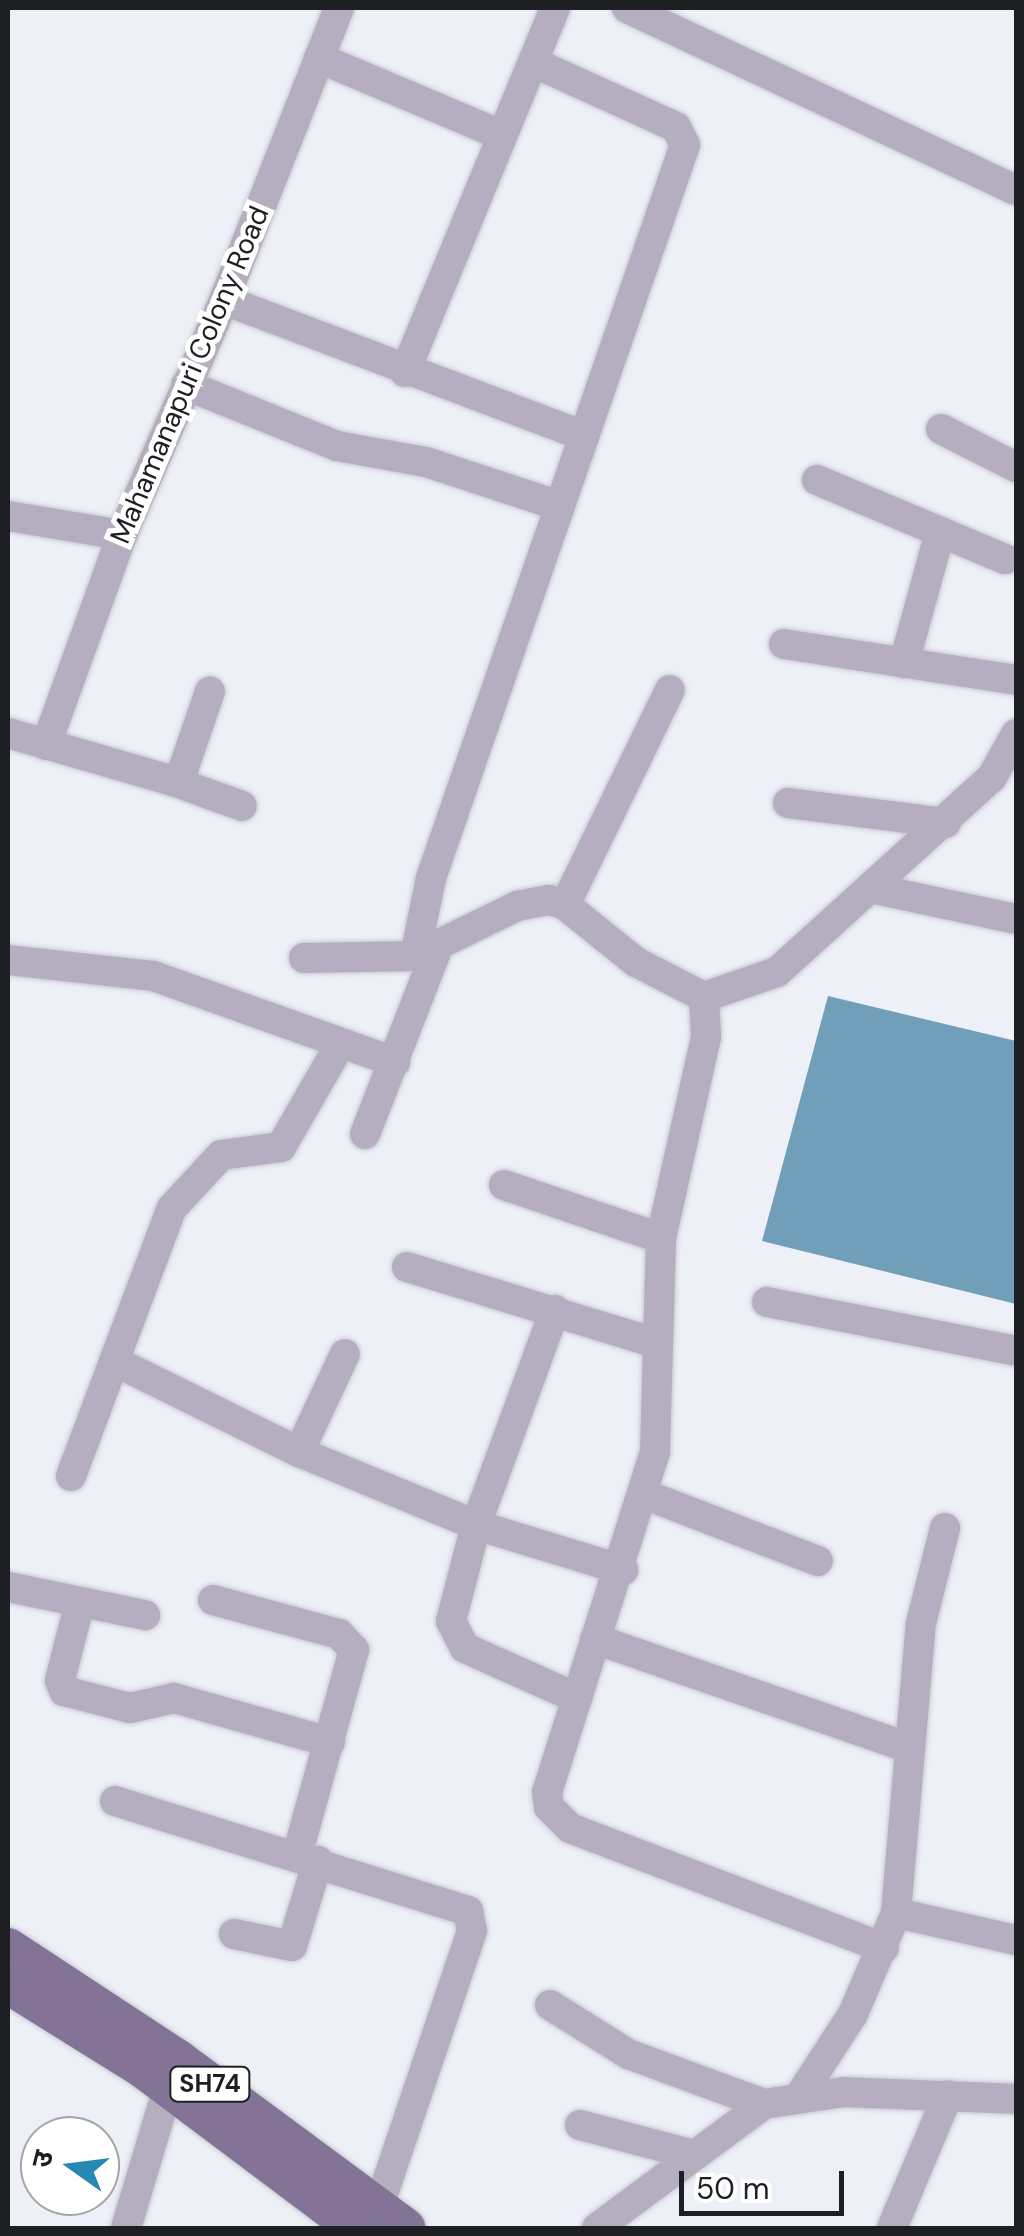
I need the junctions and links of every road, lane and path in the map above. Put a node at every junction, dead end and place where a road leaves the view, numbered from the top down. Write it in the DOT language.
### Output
graph roads {
  1 [pos="339,8"];
  2 [pos="555,8"];
  3 [pos="627,8"];
  4 [pos="319,58"];
  5 [pos="533,62"];
  6 [pos="500,134"];
  7 [pos="1016,190"];
  8 [pos="224,300"];
  9 [pos="405,372"];
  10 [pos="186,385"];
  11 [pos="941,429"];
  12 [pos="584,436"];
  13 [pos="1016,468"];
  14 [pos="817,480"];
  15 [pos="560,506"];
  16 [pos="8,516"];
  17 [pos="940,532"];
  18 [pos="122,535"];
  19 [pos="1005,560"];
  20 [pos="784,644"];
  21 [pos="904,663"];
  22 [pos="1016,680"];
  23 [pos="210,690"];
  24 [pos="670,690"];
  25 [pos="8,733"];
  26 [pos="1016,734"];
  27 [pos="46,745"];
  28 [pos="1004,780"];
  29 [pos="173,781"];
  30 [pos="788,803"];
  31 [pos="242,806"];
  32 [pos="946,823"];
  33 [pos="876,888"];
  34 [pos="565,906"];
  35 [pos="1016,919"];
  36 [pos="426,952"];
  37 [pos="304,958"];
  38 [pos="8,960"];
  39 [pos="704,997"];
  40 [pos="338,1046"];
  41 [pos="394,1062"];
  42 [pos="365,1134"];
  43 [pos="504,1185"];
  44 [pos="660,1238"];
  45 [pos="407,1267"];
  46 [pos="767,1302"];
  47 [pos="556,1310"];
  48 [pos="656,1343"];
  49 [pos="1016,1351"];
  50 [pos="344,1354"];
  51 [pos="114,1361"];
  52 [pos="299,1452"];
  53 [pos="71,1476"];
  54 [pos="646,1495"];
  55 [pos="476,1525"];
  56 [pos="945,1528"];
  57 [pos="818,1561"];
  58 [pos="622,1570"];
  59 [pos="8,1587"];
  60 [pos="213,1600"];
  61 [pos="80,1602"];
  62 [pos="145,1615"];
  63 [pos="595,1639"];
  64 [pos="576,1698"];
  65 [pos="330,1742"];
  66 [pos="910,1748"];
  67 [pos="115,1800"];
  68 [pos="308,1858"];
  69 [pos="896,1912"];
  70 [pos="234,1934"];
  71 [pos="1016,1940"];
  72 [pos="8,1948"];
  73 [pos="884,1948"];
  74 [pos="8,1984"];
  75 [pos="550,2005"];
  76 [pos="168,2088"];
  77 [pos="801,2094"];
  78 [pos="948,2095"];
  79 [pos="1016,2099"];
  80 [pos="764,2104"];
  81 [pos="580,2125"];
  82 [pos="690,2154"];
  83 [pos="378,2224"];
  84 [pos="126,2228"];
  85 [pos="597,2228"];
  86 [pos="892,2228"];
  1 -- 4 [label="street, Mahamanapuri Colony Road"];
  2 -- 5 [label="street"];
  3 -- 7 [label="street"];
  4 -- 6 [label="street"];
  4 -- 8 [label="street, Mahamanapuri Colony Road"];
  5 -- 6 [label="street"];
  5 -- 12 [label="street"];
  6 -- 9 [label="street"];
  8 -- 9 [label="street"];
  8 -- 10 [label="street, Mahamanapuri Colony Road"];
  9 -- 12 [label="street"];
  10 -- 15 [label="street"];
  10 -- 18 [label="street, Mahamanapuri Colony Road"];
  11 -- 13 [label="street"];
  12 -- 15 [label="street"];
  14 -- 17 [label="street"];
  15 -- 36 [label="street"];
  16 -- 18 [label="street"];
  17 -- 19 [label="street"];
  17 -- 21 [label="street"];
  18 -- 27 [label="street, Mahamanapuri Colony Road"];
  20 -- 21 [label="street"];
  21 -- 22 [label="street"];
  23 -- 29 [label="street"];
  24 -- 34 [label="street"];
  25 -- 27 [label="street"];
  26 -- 28 [label="street"];
  27 -- 29 [label="street"];
  28 -- 32 [label="street"];
  29 -- 31 [label="street"];
  30 -- 32 [label="street"];
  32 -- 33 [label="street"];
  33 -- 35 [label="street"];
  33 -- 39 [label="street"];
  34 -- 36 [label="street"];
  34 -- 39 [label="street"];
  36 -- 37 [label="street"];
  36 -- 41 [label="street"];
  38 -- 40 [label="street"];
  39 -- 44 [label="street"];
  40 -- 41 [label="street"];
  40 -- 51 [label="street"];
  41 -- 42 [label="street"];
  43 -- 44 [label="street"];
  44 -- 48 [label="street"];
  45 -- 47 [label="street"];
  46 -- 49 [label="street"];
  47 -- 48 [label="street"];
  47 -- 55 [label="street"];
  48 -- 54 [label="street"];
  50 -- 52 [label="street"];
  51 -- 52 [label="street"];
  51 -- 53 [label="street"];
  52 -- 55 [label="street"];
  54 -- 57 [label="street"];
  54 -- 58 [label="street"];
  55 -- 58 [label="street"];
  55 -- 64 [label="street"];
  56 -- 66 [label="street"];
  58 -- 63 [label="street"];
  59 -- 61 [label="street"];
  60 -- 65 [label="street"];
  61 -- 62 [label="street"];
  61 -- 65 [label="street"];
  63 -- 64 [label="street"];
  63 -- 66 [label="street"];
  64 -- 73 [label="street"];
  65 -- 68 [label="street"];
  66 -- 69 [label="street"];
  67 -- 68 [label="street"];
  68 -- 70 [label="street"];
  68 -- 83 [label="street"];
  69 -- 71 [label="street"];
  69 -- 73 [label="street"];
  72 -- 83 [label="main road, SH74"];
  73 -- 77 [label="street"];
  74 -- 76 [label="main road, SH74"];
  75 -- 80 [label="street"];
  76 -- 83 [label="main road, SH74"];
  76 -- 84 [label="street"];
  77 -- 78 [label="street"];
  77 -- 80 [label="street"];
  78 -- 79 [label="street"];
  78 -- 86 [label="street"];
  80 -- 82 [label="street"];
  81 -- 82 [label="street"];
  82 -- 85 [label="street"];
}
